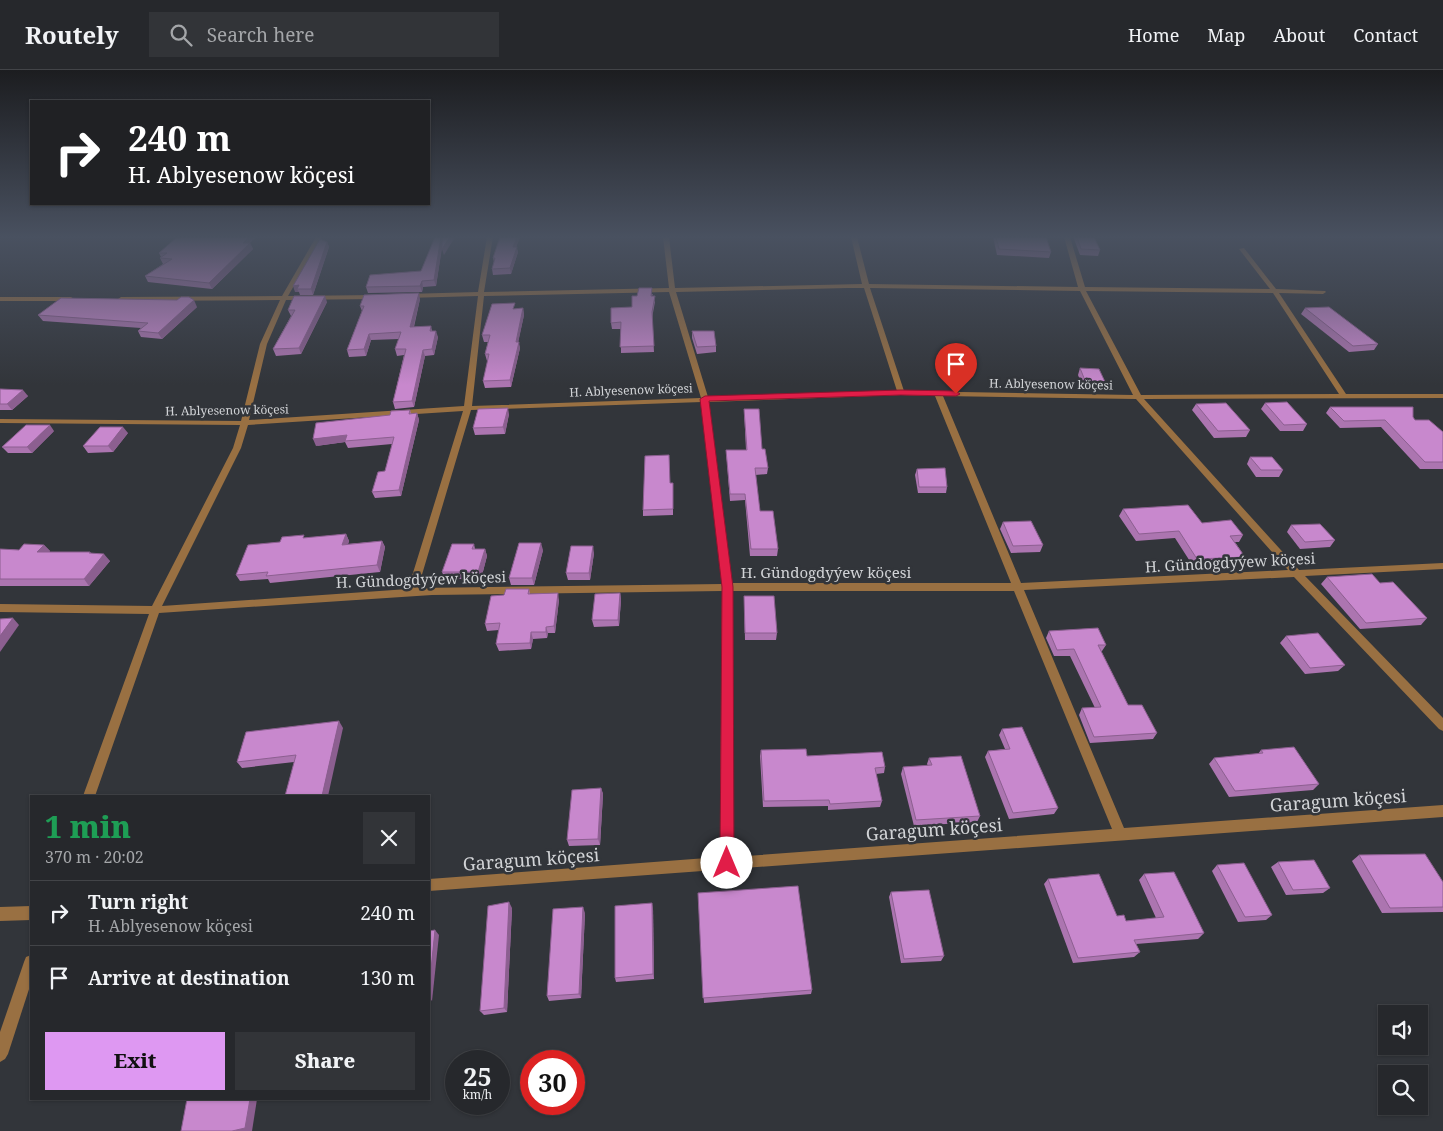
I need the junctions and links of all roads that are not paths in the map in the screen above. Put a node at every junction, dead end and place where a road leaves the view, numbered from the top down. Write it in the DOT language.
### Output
graph roads {
  1 [pos="866,286"];
  2 [pos="290,287"];
  3 [pos="482,287"];
  4 [pos="672,287"];
  5 [pos="841,287"];
  6 [pos="903,287"];
  7 [pos="1271,287"];
  8 [pos="1082,289"];
  9 [pos="672,290"];
  10 [pos="1275,292"];
  11 [pos="1323,292"];
  12 [pos="481,294"];
  13 [pos="402,296"];
  14 [pos="382,297"];
  15 [pos="0,299"];
  16 [pos="78,299"];
  17 [pos="117,299"];
  18 [pos="283,299"];
  19 [pos="901,393"];
  20 [pos="938,394"];
  21 [pos="1344,396"];
  22 [pos="1443,396"];
  23 [pos="1138,397"];
  24 [pos="705,399"];
  25 [pos="468,408"];
  26 [pos="0,421"];
  27 [pos="246,423"];
  28 [pos="1443,566"];
  29 [pos="1296,574"];
  30 [pos="727,587"];
  31 [pos="1017,587"];
  32 [pos="412,592"];
  33 [pos="0,608"];
  34 [pos="155,610"];
  35 [pos="1443,726"];
  36 [pos="89,795"];
  37 [pos="1443,811"];
  38 [pos="1120,834"];
  39 [pos="727,863"];
  40 [pos="430,885"];
  41 [pos="30,913"];
  42 [pos="0,914"];
  43 [pos="30,965"];
  44 [pos="0,1054"];
  1 -- 19 [label="street"];
  2 -- 18 [label="street"];
  3 -- 12 [label="street"];
  4 -- 9 [label="street"];
  5 -- 9 [label="street"];
  6 -- 8 [label="street"];
  7 -- 10 [label="street"];
  8 -- 10 [label="street"];
  8 -- 23 [label="street"];
  9 -- 12 [label="street"];
  9 -- 24 [label="street"];
  10 -- 11 [label="street"];
  10 -- 21 [label="street"];
  12 -- 13 [label="street"];
  12 -- 25 [label="street"];
  14 -- 18 [label="street"];
  15 -- 16 [label="street"];
  17 -- 18 [label="street"];
  18 -- 27 [label="street"];
  19 -- 20 [label="street, H. Ablyesenow köçesi"];
  19 -- 24 [label="street, H. Ablyesenow köçesi"];
  20 -- 23 [label="street, H. Ablyesenow köçesi"];
  20 -- 31 [label="street"];
  21 -- 22 [label="street, H. Ablyesenow köçesi"];
  21 -- 23 [label="street, H. Ablyesenow köçesi"];
  23 -- 29 [label="street"];
  24 -- 25 [label="street, H. Ablyesenow köçesi"];
  24 -- 30 [label="street"];
  25 -- 27 [label="street, H. Ablyesenow köçesi"];
  25 -- 32 [label="street"];
  26 -- 27 [label="street, H. Ablyesenow köçesi"];
  27 -- 34 [label="street"];
  28 -- 29 [label="street, H. Gündogdyýew köçesi"];
  29 -- 31 [label="street, H. Gündogdyýew köçesi"];
  29 -- 35 [label="street"];
  30 -- 31 [label="street, H. Gündogdyýew köçesi"];
  30 -- 32 [label="street, H. Gündogdyýew köçesi"];
  30 -- 39 [label="street"];
  31 -- 38 [label="street"];
  32 -- 34 [label="street, H. Gündogdyýew köçesi"];
  33 -- 34 [label="street, H. Gündogdyýew köçesi"];
  34 -- 36 [label="street"];
  37 -- 38 [label="street, Garagum köçesi"];
  38 -- 39 [label="street, Garagum köçesi"];
  39 -- 40 [label="street, Garagum köçesi"];
  41 -- 42 [label="street"];
  43 -- 44 [label="street"];
}
